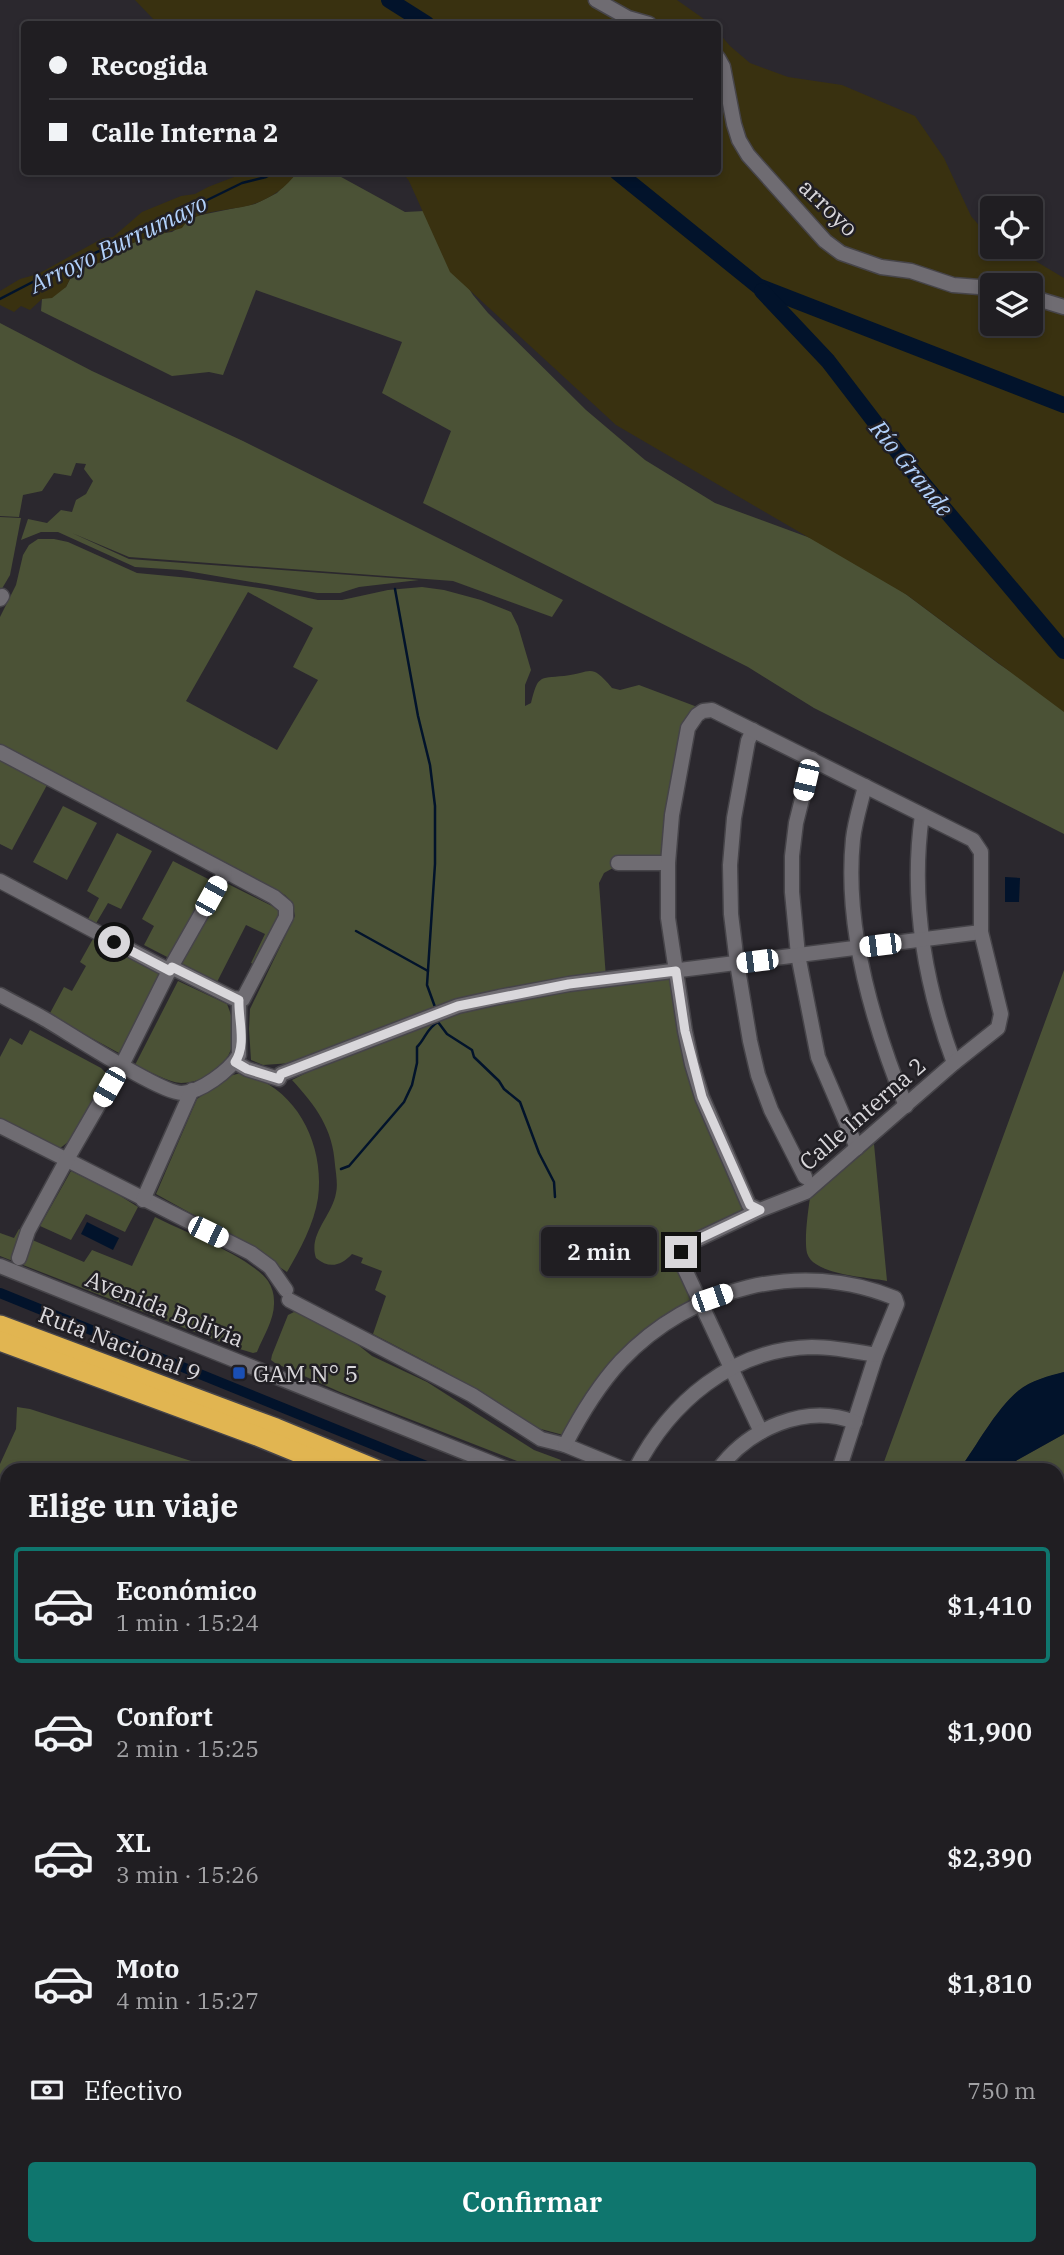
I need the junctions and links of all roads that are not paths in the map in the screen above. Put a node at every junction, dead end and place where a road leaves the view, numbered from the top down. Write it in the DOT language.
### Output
graph roads {
  1 [pos="596,0"];
  2 [pos="638,21"];
  3 [pos="721,63"];
  4 [pos="980,287"];
  5 [pos="1043,301"];
  6 [pos="1064,307"];
  7 [pos="753,730"];
  8 [pos="0,752"];
  9 [pos="812,759"];
  10 [pos="865,786"];
  11 [pos="922,815"];
  12 [pos="618,863"];
  13 [pos="668,863"];
  14 [pos="225,872"];
  15 [pos="0,881"];
  16 [pos="981,932"];
  17 [pos="922,940"];
  18 [pos="860,948"];
  19 [pos="798,956"];
  20 [pos="737,963"];
  21 [pos="171,969"];
  22 [pos="676,971"];
  23 [pos="0,995"];
  24 [pos="239,1000"];
  25 [pos="235,1062"];
  26 [pos="954,1063"];
  27 [pos="122,1065"];
  28 [pos="192,1090"];
  29 [pos="906,1106"];
  30 [pos="0,1126"];
  31 [pos="857,1148"];
  32 [pos="66,1161"];
  33 [pos="805,1177"];
  34 [pos="143,1200"];
  35 [pos="760,1210"];
  36 [pos="19,1258"];
  37 [pos="0,1266"];
  38 [pos="700,1304"];
  39 [pos="0,1325"];
  40 [pos="0,1341"];
  41 [pos="876,1355"];
  42 [pos="731,1368"];
  43 [pos="855,1422"];
  44 [pos="761,1432"];
  45 [pos="565,1444"];
  46 [pos="322,1463"];
  47 [pos="361,1463"];
  48 [pos="492,1463"];
  49 [pos="610,1463"];
  50 [pos="639,1463"];
  51 [pos="724,1463"];
  52 [pos="841,1463"];
  1 -- 2 [label="street"];
  3 -- 4 [label="street, arroyo"];
  5 -- 6 [label="street"];
  7 -- 9 [label="street"];
  7 -- 13 [label="street"];
  7 -- 20 [label="street"];
  8 -- 14 [label="street"];
  9 -- 10 [label="street"];
  9 -- 19 [label="street"];
  10 -- 11 [label="street"];
  10 -- 18 [label="street"];
  11 -- 16 [label="street"];
  11 -- 17 [label="street"];
  12 -- 13 [label="street"];
  13 -- 22 [label="street"];
  14 -- 21 [label="street"];
  14 -- 24 [label="street"];
  15 -- 21 [label="street"];
  16 -- 17 [label="street"];
  16 -- 26 [label="street, Calle Interna 2"];
  17 -- 18 [label="street"];
  17 -- 26 [label="street"];
  18 -- 19 [label="street"];
  18 -- 29 [label="street"];
  19 -- 20 [label="street"];
  19 -- 31 [label="street"];
  20 -- 22 [label="street"];
  20 -- 33 [label="street"];
  21 -- 24 [label="street"];
  21 -- 27 [label="street"];
  22 -- 25 [label="street"];
  22 -- 35 [label="street"];
  23 -- 27 [label="street"];
  24 -- 25 [label="street"];
  25 -- 28 [label="street"];
  26 -- 29 [label="street, Calle Interna 2"];
  27 -- 28 [label="street"];
  27 -- 32 [label="street"];
  28 -- 34 [label="street"];
  29 -- 31 [label="street, Calle Interna 2"];
  30 -- 32 [label="street"];
  31 -- 35 [label="street, Calle Interna 2"];
  32 -- 34 [label="street"];
  32 -- 36 [label="street"];
  34 -- 45 [label="street"];
  35 -- 38 [label="street, Calle Interna 2"];
  37 -- 48 [label="street, Avenida Bolivia"];
  38 -- 41 [label="street"];
  38 -- 42 [label="street"];
  38 -- 45 [label="street"];
  39 -- 47 [label="highway, Ruta Nacional 9"];
  40 -- 46 [label="highway, Ruta Nacional 9"];
  41 -- 42 [label="street"];
  41 -- 43 [label="street"];
  42 -- 44 [label="street"];
  42 -- 50 [label="street"];
  43 -- 44 [label="street"];
  43 -- 52 [label="street"];
  44 -- 51 [label="street"];
  45 -- 49 [label="street"];
}
